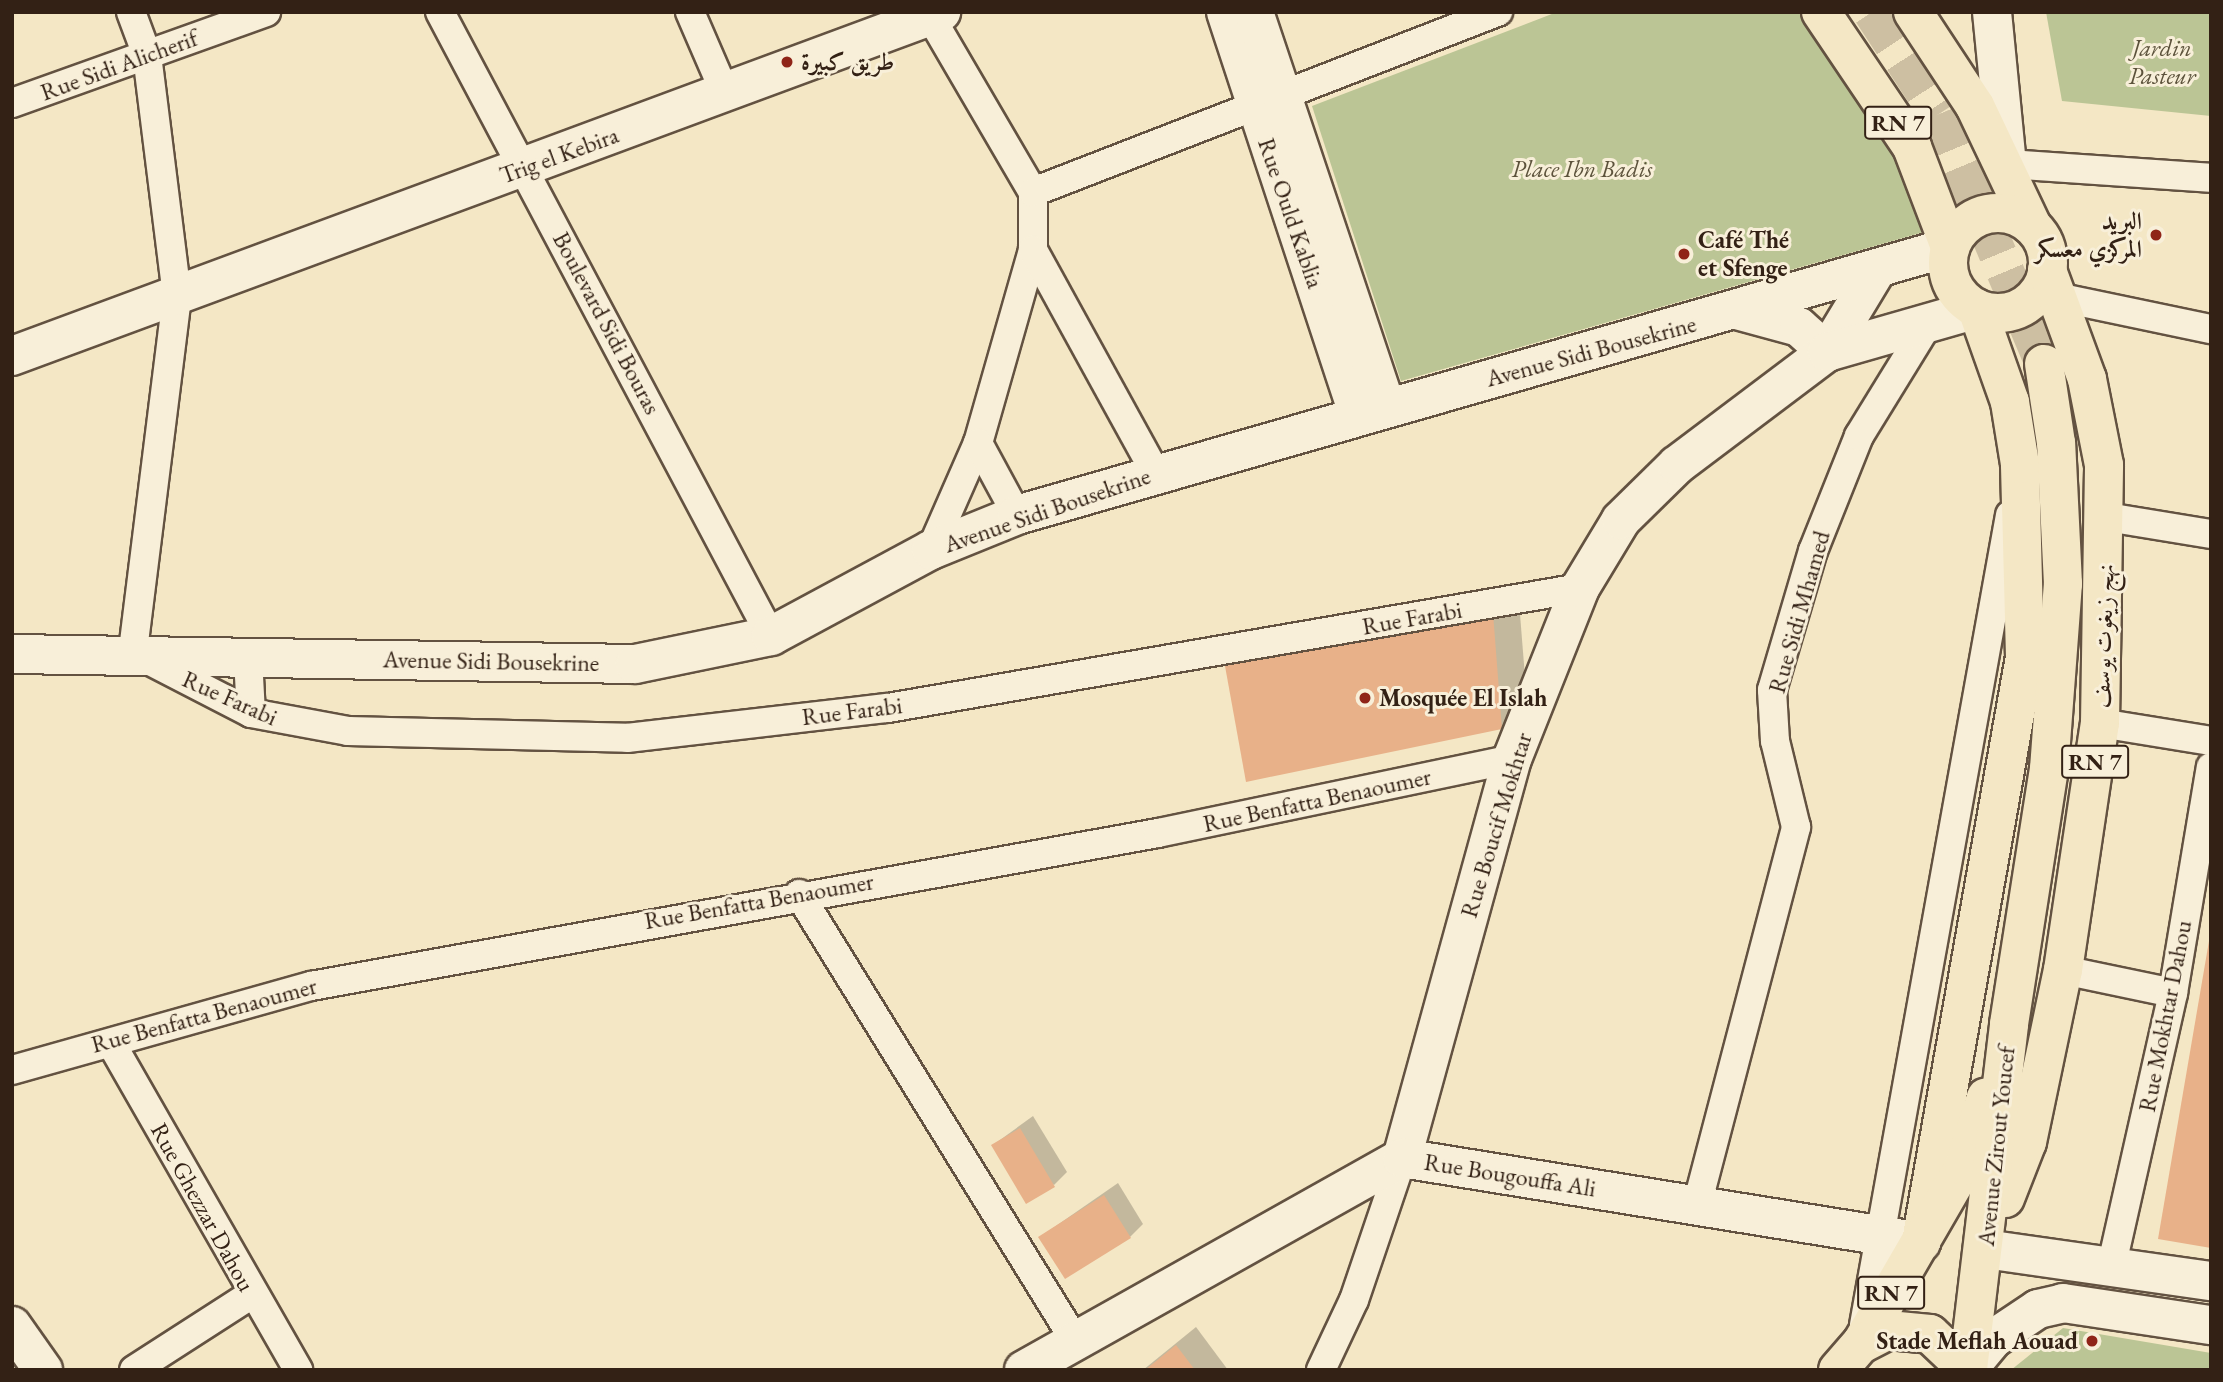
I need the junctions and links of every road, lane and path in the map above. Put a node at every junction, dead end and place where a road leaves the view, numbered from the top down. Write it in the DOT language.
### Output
graph roads {
  1 [pos="131,12"];
  2 [pos="266,12"];
  3 [pos="440,12"];
  4 [pos="690,12"];
  5 [pos="1226,12"];
  6 [pos="1254,12"];
  7 [pos="1498,12"];
  8 [pos="1821,12"];
  9 [pos="1913,12"];
  10 [pos="1992,12"];
  11 [pos="936,14"];
  12 [pos="147,55"];
  13 [pos="725,93"];
  14 [pos="1267,100"];
  15 [pos="12,103"];
  16 [pos="2007,164"];
  17 [pos="526,167"];
  18 [pos="2211,178"];
  19 [pos="1033,192"];
  20 [pos="2032,226"];
  21 [pos="1950,247"];
  22 [pos="1033,250"];
  23 [pos="1877,269"];
  24 [pos="2054,284"];
  25 [pos="177,298"];
  26 [pos="1978,309"];
  27 [pos="1740,311"];
  28 [pos="1929,322"];
  29 [pos="2211,329"];
  30 [pos="1827,352"];
  31 [pos="12,356"];
  32 [pos="2044,364"];
  33 [pos="1372,410"];
  34 [pos="978,443"];
  35 [pos="2020,464"];
  36 [pos="1155,472"];
  37 [pos="1017,515"];
  38 [pos="2107,517"];
  39 [pos="2211,534"];
  40 [pos="932,550"];
  41 [pos="1580,588"];
  42 [pos="771,636"];
  43 [pos="133,652"];
  44 [pos="12,654"];
  45 [pos="248,658"];
  46 [pos="251,713"];
  47 [pos="2101,723"];
  48 [pos="2211,741"];
  49 [pos="1512,759"];
  50 [pos="2211,767"];
  51 [pos="800,894"];
  52 [pos="2063,970"];
  53 [pos="2173,993"];
  54 [pos="2009,1024"];
  55 [pos="111,1043"];
  56 [pos="12,1070"];
  57 [pos="1402,1158"];
  58 [pos="1697,1205"];
  59 [pos="1880,1235"];
  60 [pos="1922,1242"];
  61 [pos="1985,1249"];
  62 [pos="2112,1264"];
  63 [pos="2211,1281"];
  64 [pos="252,1294"];
  65 [pos="2211,1325"];
  66 [pos="1074,1339"];
  67 [pos="1849,1357"];
  68 [pos="1968,1369"];
  69 [pos="134,1370"];
  70 [pos="298,1370"];
  71 [pos="1024,1370"];
  72 [pos="1321,1370"];
  1 -- 12 [label="street"];
  2 -- 12 [label="street, Rue Sidi Alicherif"];
  3 -- 17 [label="street, Boulevard Sidi Bouras"];
  4 -- 13 [label="street"];
  5 -- 14 [label="street, Rue Ould Kablia"];
  6 -- 14 [label="street, Rue Ould Kablia"];
  7 -- 14 [label="street"];
  8 -- 21 [label="main road, RN 7"];
  9 -- 16 [label="main road, RN 7"];
  10 -- 16 [label="street"];
  11 -- 13 [label="street, Trig el Kebira"];
  11 -- 19 [label="street"];
  12 -- 15 [label="street, Rue Sidi Alicherif"];
  12 -- 25 [label="street"];
  13 -- 17 [label="street, Trig el Kebira"];
  14 -- 19 [label="street"];
  14 -- 33 [label="street, Rue Ould Kablia"];
  16 -- 18 [label="street"];
  16 -- 20 [label="main road, RN 7"];
  17 -- 25 [label="street, Trig el Kebira"];
  17 -- 42 [label="street, Boulevard Sidi Bouras"];
  19 -- 22 [label="street"];
  20 -- 21 [label="main road"];
  20 -- 24 [label="main road"];
  21 -- 23 [label="street, Avenue Sidi Bousekrine"];
  21 -- 26 [label="main road"];
  22 -- 34 [label="street"];
  22 -- 36 [label="street"];
  23 -- 27 [label="street, Avenue Sidi Bousekrine"];
  23 -- 30 [label="street"];
  24 -- 26 [label="main road"];
  24 -- 29 [label="street"];
  24 -- 38 [label="main road, نهج زيغوت يوسف / RN 7"];
  25 -- 31 [label="street, Trig el Kebira"];
  25 -- 43 [label="street"];
  26 -- 28 [label="street"];
  26 -- 35 [label="main road, RN 7"];
  27 -- 30 [label="street"];
  27 -- 33 [label="street, Avenue Sidi Bousekrine"];
  28 -- 30 [label="street"];
  28 -- 58 [label="street, Rue Sidi Mhamed"];
  30 -- 41 [label="street, Rue Boucif Mokhtar"];
  32 -- 54 [label="main road, نهج زيغوت يوسف / RN 7"];
  33 -- 36 [label="street, Avenue Sidi Bousekrine"];
  34 -- 37 [label="street"];
  34 -- 40 [label="street"];
  35 -- 59 [label="street"];
  35 -- 60 [label="main road, RN 7"];
  36 -- 37 [label="street, Avenue Sidi Bousekrine"];
  37 -- 40 [label="street, Avenue Sidi Bousekrine"];
  38 -- 39 [label="street"];
  38 -- 47 [label="main road, نهج زيغوت يوسف / RN 7"];
  40 -- 42 [label="street, Avenue Sidi Bousekrine"];
  41 -- 46 [label="street, Rue Farabi"];
  41 -- 49 [label="street, Rue Boucif Mokhtar"];
  42 -- 45 [label="street, Avenue Sidi Bousekrine"];
  43 -- 44 [label="street, Avenue Sidi Bousekrine"];
  43 -- 45 [label="street, Avenue Sidi Bousekrine"];
  43 -- 46 [label="street, Rue Farabi"];
  45 -- 46 [label="street"];
  47 -- 48 [label="street"];
  47 -- 52 [label="main road, نهج زيغوت يوسف / RN 7"];
  49 -- 51 [label="street, Rue Benfatta Benaoumer"];
  49 -- 57 [label="street, Rue Boucif Mokhtar"];
  50 -- 53 [label="street, Rue Mokhtar Dahou"];
  51 -- 55 [label="street, Rue Benfatta Benaoumer"];
  51 -- 66 [label="street"];
  52 -- 53 [label="street"];
  52 -- 61 [label="main road, نهج زيغوت يوسف / RN 7"];
  53 -- 62 [label="street, Rue Mokhtar Dahou"];
  54 -- 60 [label="main road, Avenue Zirout Youcef / RN 7"];
  54 -- 61 [label="main road, Avenue Zirout Youcef / RN 7"];
  55 -- 56 [label="street, Rue Benfatta Benaoumer"];
  55 -- 64 [label="street, Rue Ghezzar Dahou"];
  57 -- 58 [label="street, Rue Bougouffa Ali"];
  57 -- 66 [label="street, Rue Bougouffa Ali"];
  57 -- 72 [label="street"];
  58 -- 59 [label="street, Rue Bougouffa Ali"];
  59 -- 60 [label="street, Rue Bougouffa Ali"];
  59 -- 67 [label="street"];
  60 -- 67 [label="main road, Avenue Zirout Youcef / RN 7"];
  61 -- 62 [label="street"];
  61 -- 68 [label="main road, Avenue Zirout Youcef / RN 7"];
  62 -- 63 [label="street"];
  64 -- 69 [label="street"];
  64 -- 70 [label="street, Rue Ghezzar Dahou"];
  65 -- 68 [label="street"];
  66 -- 71 [label="street, Rue Bougouffa Ali"];
  67 -- 68 [label="main road"];
}
